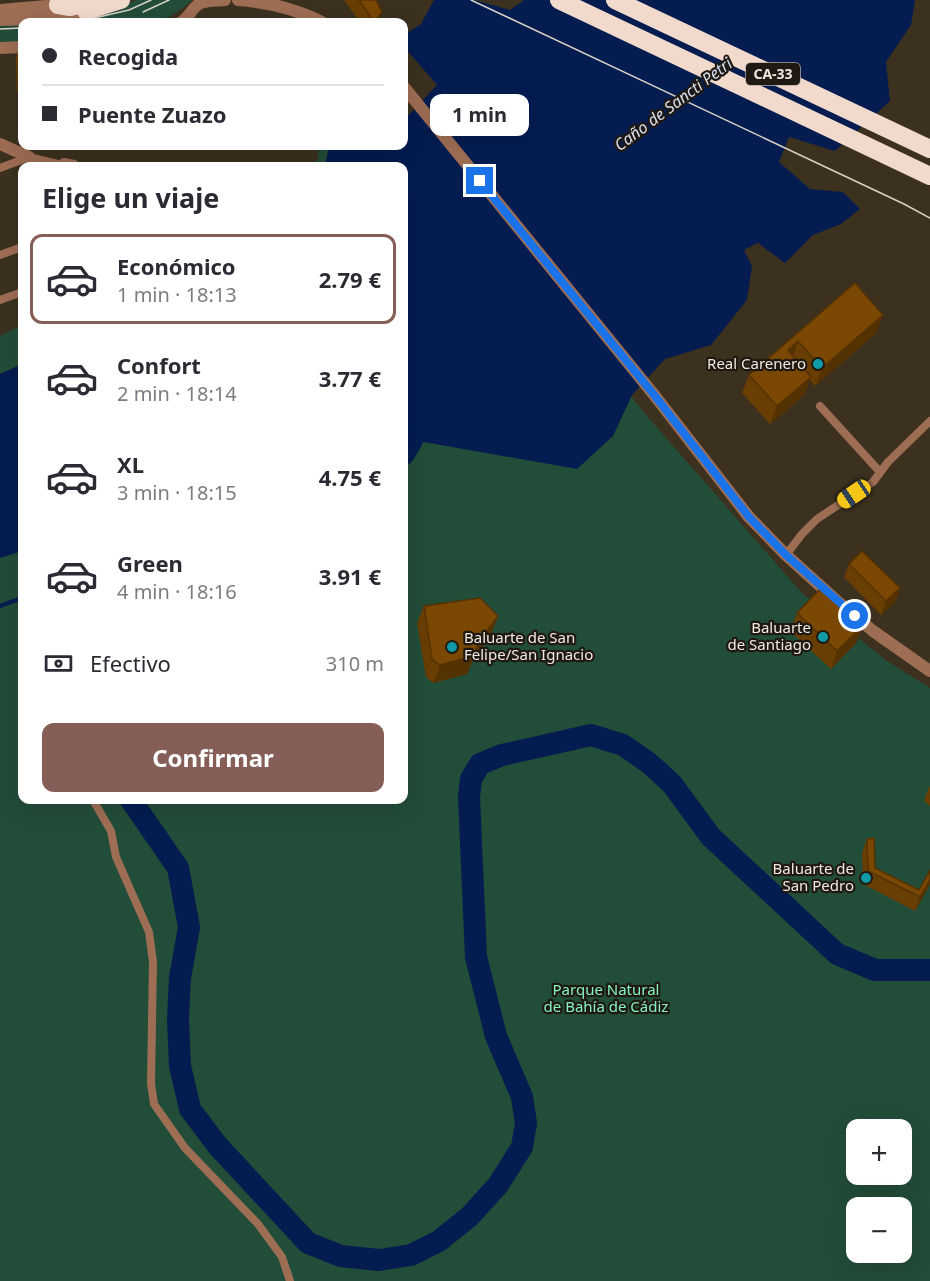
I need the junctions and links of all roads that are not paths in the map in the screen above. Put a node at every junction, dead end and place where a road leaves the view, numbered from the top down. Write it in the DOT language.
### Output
graph roads {
  1 [pos="121,0"];
  2 [pos="225,0"];
  3 [pos="238,0"];
  4 [pos="559,0"];
  5 [pos="615,0"];
  6 [pos="258,1"];
  7 [pos="62,2"];
  8 [pos="90,6"];
  9 [pos="0,10"];
  10 [pos="40,18"];
  11 [pos="188,18"];
  12 [pos="313,18"];
  13 [pos="0,20"];
  14 [pos="18,20"];
  15 [pos="18,47"];
  16 [pos="0,48"];
  17 [pos="408,91"];
  18 [pos="0,144"];
  19 [pos="930,149"];
  20 [pos="29,158"];
  21 [pos="49,162"];
  22 [pos="0,168"];
  23 [pos="925,173"];
  24 [pos="18,249"];
  25 [pos="0,255"];
  26 [pos="18,293"];
  27 [pos="0,300"];
  28 [pos="820,406"];
  29 [pos="930,421"];
  30 [pos="880,472"];
  31 [pos="786,555"];
  32 [pos="930,671"];
  33 [pos="95,804"];
  34 [pos="290,1281"];
  1 -- 8 [label="highway"];
  2 -- 11 [label="street"];
  3 -- 6 [label="street"];
  4 -- 23 [label="highway, CA-33"];
  5 -- 19 [label="highway, CA-33"];
  6 -- 12 [label="street"];
  7 -- 8 [label="highway"];
  7 -- 9 [label="street"];
  8 -- 10 [label="street"];
  13 -- 14 [label="street"];
  15 -- 16 [label="street"];
  17 -- 31 [label="street"];
  18 -- 20 [label="street"];
  20 -- 21 [label="lane"];
  20 -- 22 [label="lane"];
  24 -- 25 [label="lane"];
  26 -- 27 [label="lane"];
  28 -- 30 [label="lane"];
  29 -- 30 [label="lane"];
  30 -- 31 [label="lane"];
  31 -- 32 [label="street"];
  33 -- 34 [label="lane"];
}
